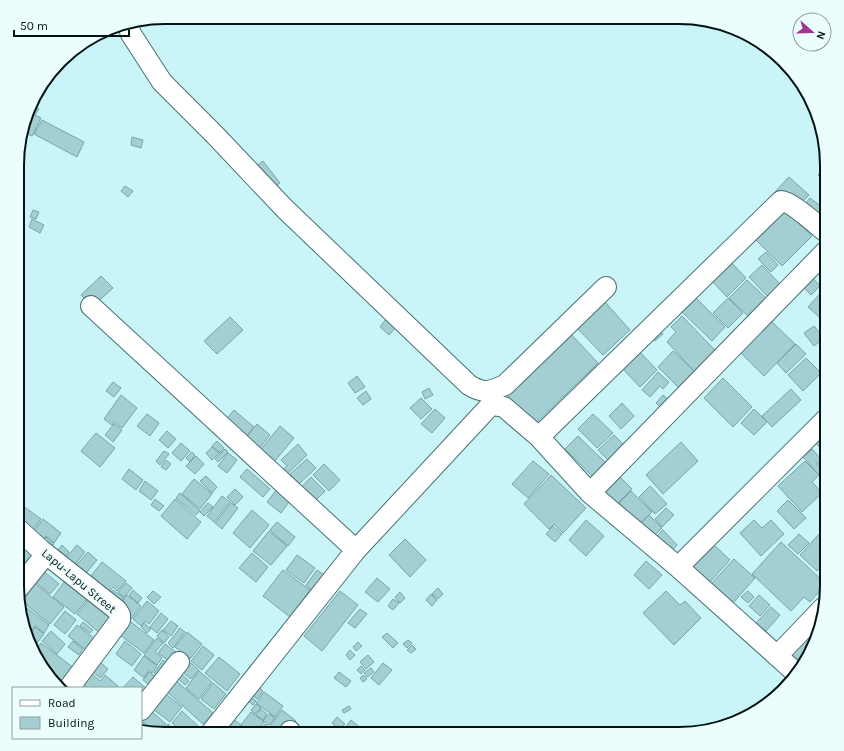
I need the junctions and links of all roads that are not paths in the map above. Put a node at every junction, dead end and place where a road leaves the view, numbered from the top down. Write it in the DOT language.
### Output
graph roads {
  1 [pos="129,29"];
  2 [pos="820,228"];
  3 [pos="820,257"];
  4 [pos="606,287"];
  5 [pos="91,306"];
  6 [pos="820,425"];
  7 [pos="539,437"];
  8 [pos="590,493"];
  9 [pos="24,534"];
  10 [pos="356,550"];
  11 [pos="46,554"];
  12 [pos="678,567"];
  13 [pos="24,581"];
  14 [pos="817,614"];
  15 [pos="777,656"];
  16 [pos="179,662"];
  17 [pos="793,670"];
  18 [pos="70,687"];
  19 [pos="142,709"];
  20 [pos="216,727"];
  1 -- 4 [label="street"];
  2 -- 7 [label="street"];
  3 -- 8 [label="street"];
  5 -- 10 [label="street"];
  6 -- 12 [label="street"];
  7 -- 8 [label="street"];
  7 -- 10 [label="street"];
  8 -- 12 [label="street"];
  9 -- 11 [label="street, Lapu-Lapu Street"];
  10 -- 20 [label="street"];
  11 -- 13 [label="street"];
  11 -- 18 [label="street, Lapu-Lapu Street"];
  12 -- 15 [label="street"];
  14 -- 15 [label="street"];
  15 -- 17 [label="street"];
  16 -- 19 [label="street"];
}
